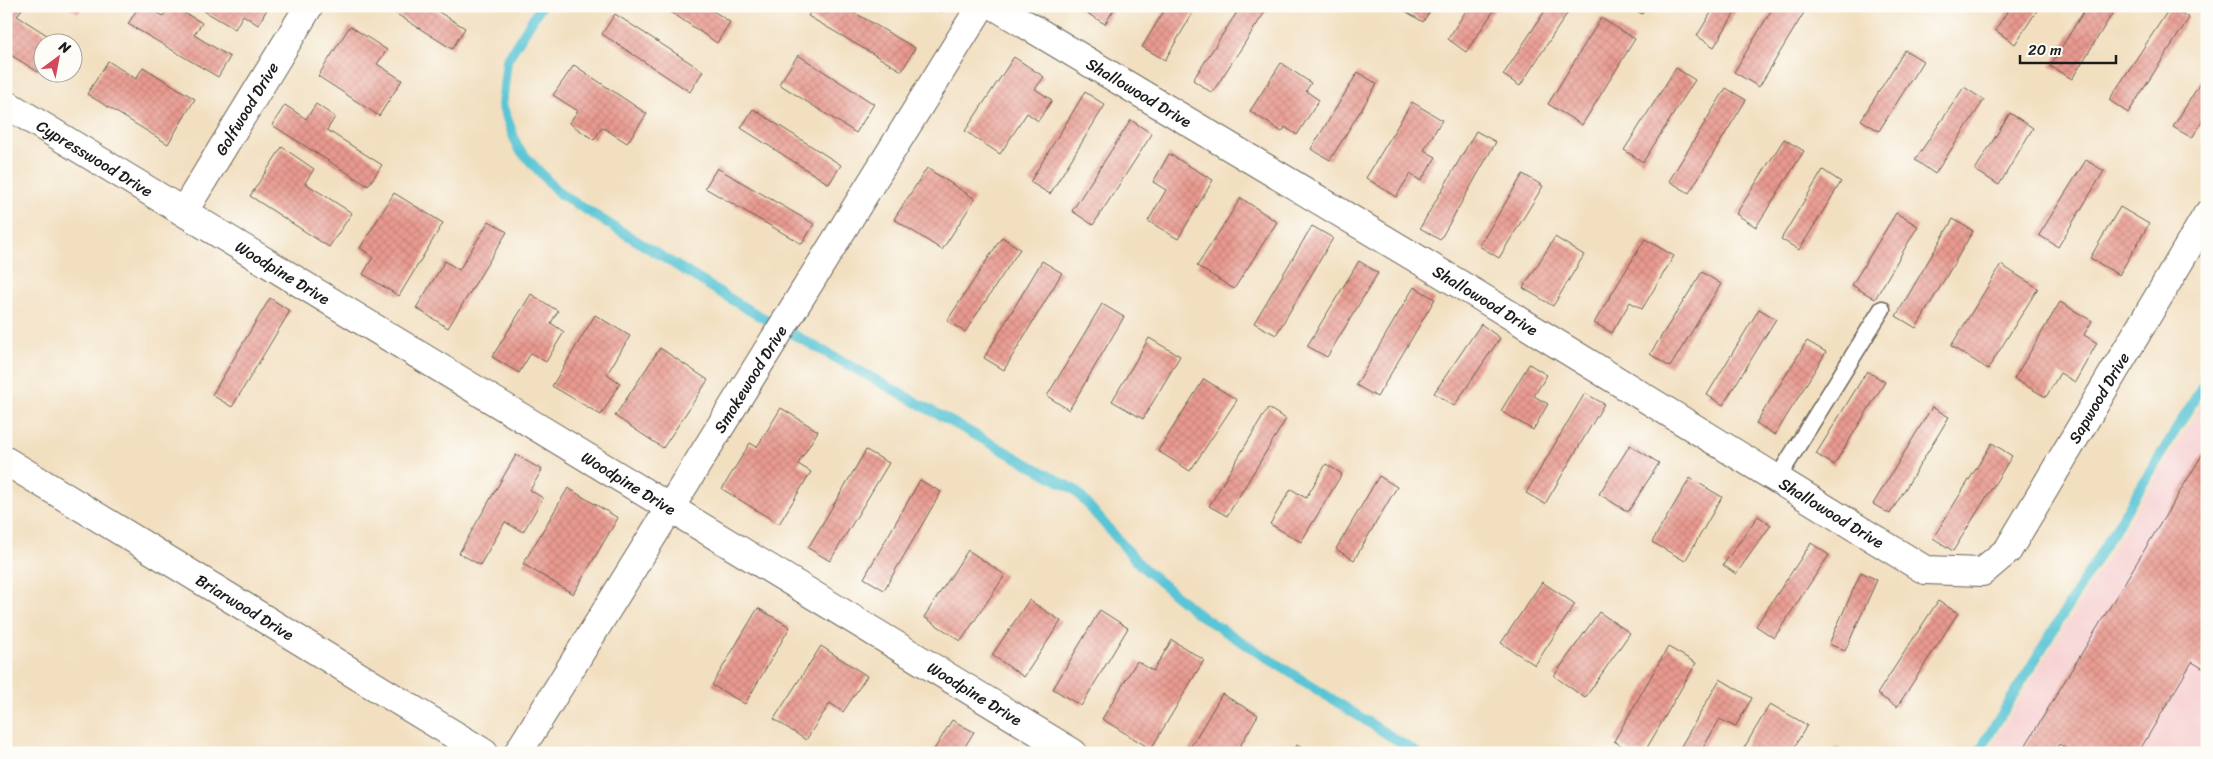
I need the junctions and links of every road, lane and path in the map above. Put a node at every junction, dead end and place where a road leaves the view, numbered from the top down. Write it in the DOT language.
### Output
graph roads {
  1 [pos="309,6"];
  2 [pos="981,6"];
  3 [pos="995,6"];
  4 [pos="6,104"];
  5 [pos="184,211"];
  6 [pos="2207,215"];
  7 [pos="1882,310"];
  8 [pos="6,461"];
  9 [pos="1777,479"];
  10 [pos="669,507"];
  11 [pos="1982,572"];
  12 [pos="484,753"];
  13 [pos="518,753"];
  14 [pos="1073,753"];
  1 -- 5 [label="street, Golfwood Drive"];
  2 -- 10 [label="street, Smokewood Drive"];
  3 -- 9 [label="street, Shallowood Drive"];
  4 -- 5 [label="street, Cypresswood Drive"];
  5 -- 10 [label="street, Woodpine Drive"];
  6 -- 11 [label="street, Sapwood Drive"];
  7 -- 9 [label="lane"];
  8 -- 12 [label="street, Briarwood Drive"];
  9 -- 11 [label="street, Shallowood Drive"];
  10 -- 13 [label="street, Smokewood Drive"];
  10 -- 14 [label="street, Woodpine Drive"];
}
